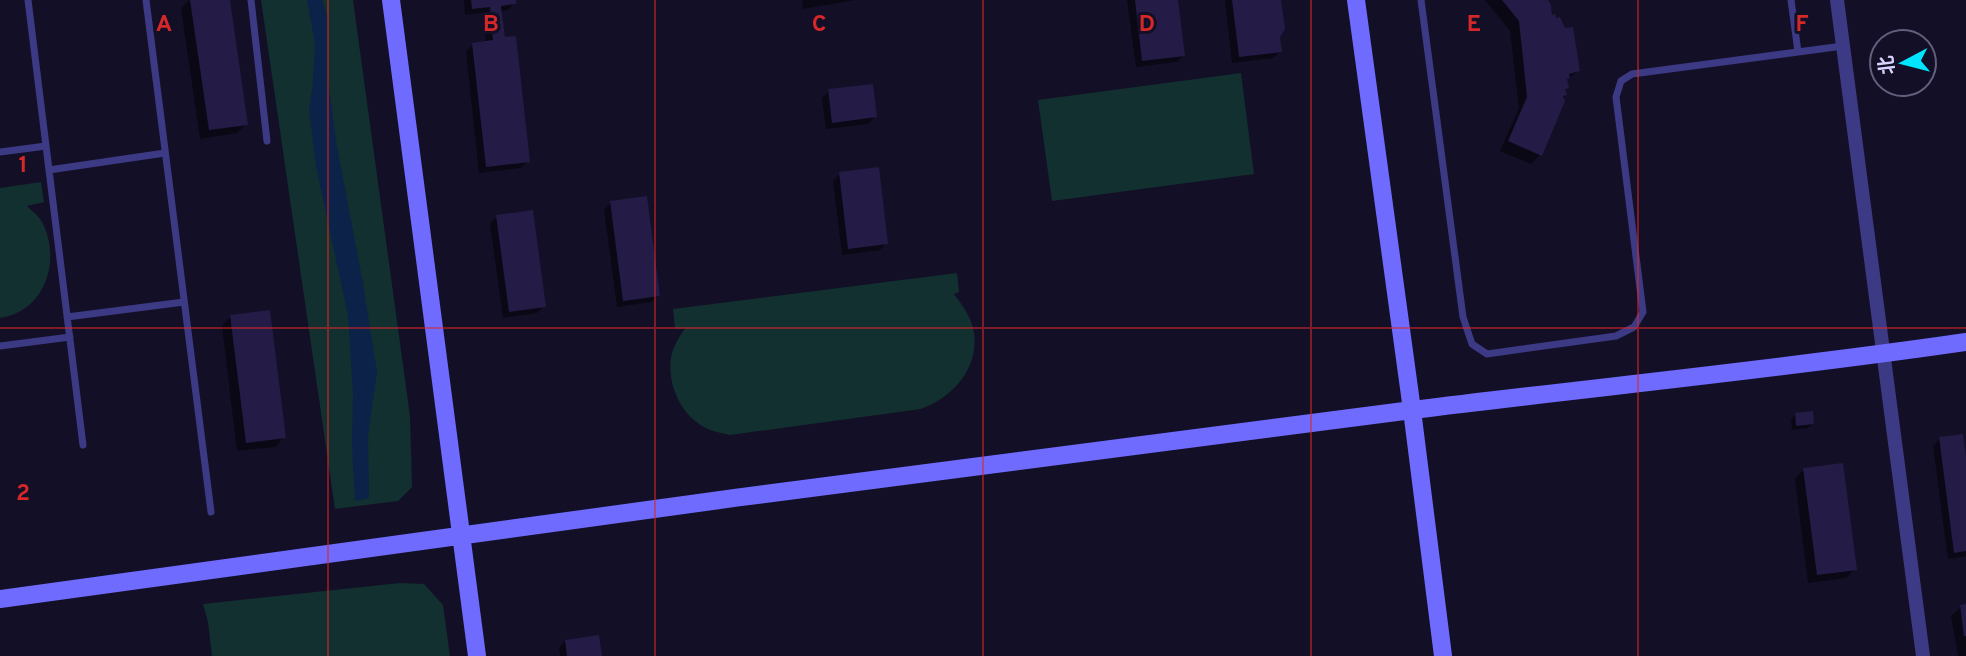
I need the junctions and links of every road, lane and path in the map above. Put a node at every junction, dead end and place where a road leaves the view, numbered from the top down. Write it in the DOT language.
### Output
graph roads {
  1 [pos="28,0"];
  2 [pos="146,0"];
  3 [pos="251,0"];
  4 [pos="391,0"];
  5 [pos="1356,0"];
  6 [pos="1421,0"];
  7 [pos="1791,0"];
  8 [pos="1837,0"];
  9 [pos="1843,46"];
  10 [pos="1798,52"];
  11 [pos="267,141"];
  12 [pos="46,146"];
  13 [pos="0,152"];
  14 [pos="165,153"];
  15 [pos="49,170"];
  16 [pos="184,302"];
  17 [pos="67,317"];
  18 [pos="69,337"];
  19 [pos="1966,342"];
  20 [pos="0,346"];
  21 [pos="1884,354"];
  22 [pos="1412,410"];
  23 [pos="83,445"];
  24 [pos="211,512"];
  25 [pos="461,535"];
  26 [pos="0,599"];
  27 [pos="477,656"];
  28 [pos="1443,656"];
  29 [pos="1923,656"];
  1 -- 12 [label="lane"];
  2 -- 14 [label="lane"];
  3 -- 11 [label="lane"];
  4 -- 25 [label="street"];
  5 -- 22 [label="street"];
  6 -- 10 [label="lane"];
  7 -- 10 [label="lane"];
  8 -- 9 [label="street"];
  9 -- 10 [label="lane"];
  9 -- 21 [label="street"];
  12 -- 13 [label="lane"];
  12 -- 15 [label="lane"];
  14 -- 15 [label="lane"];
  14 -- 16 [label="lane"];
  15 -- 17 [label="lane"];
  16 -- 17 [label="lane"];
  16 -- 24 [label="lane"];
  17 -- 18 [label="lane"];
  18 -- 20 [label="lane"];
  18 -- 23 [label="lane"];
  19 -- 21 [label="street"];
  21 -- 22 [label="street"];
  21 -- 29 [label="street"];
  22 -- 25 [label="street"];
  22 -- 28 [label="street"];
  25 -- 26 [label="street"];
  25 -- 27 [label="street"];
}
